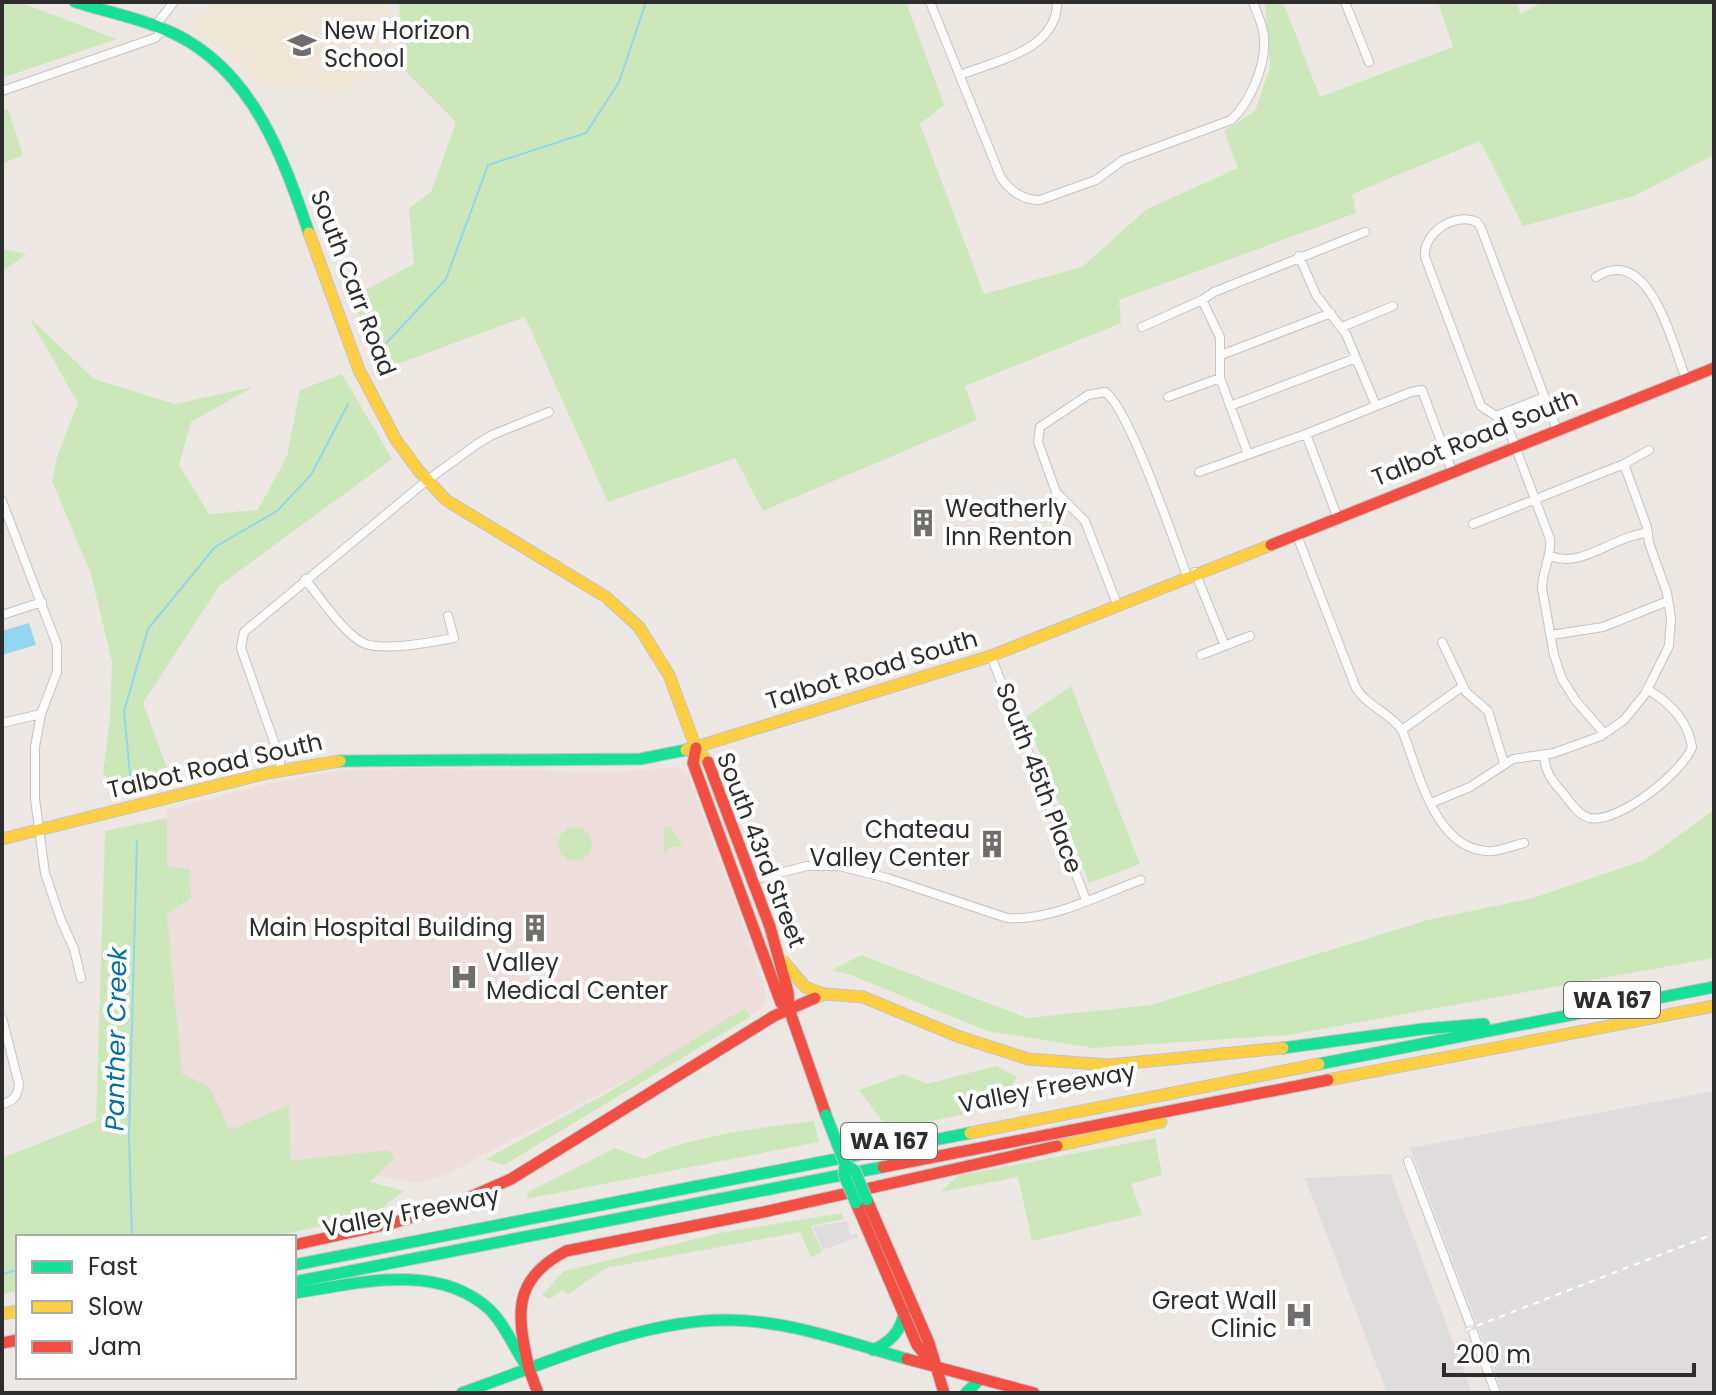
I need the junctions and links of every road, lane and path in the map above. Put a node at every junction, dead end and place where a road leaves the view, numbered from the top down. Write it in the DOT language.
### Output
graph roads {
  1 [pos="75,2"];
  2 [pos="174,2"];
  3 [pos="930,2"];
  4 [pos="1253,2"];
  5 [pos="1345,2"];
  6 [pos="1057,6"];
  7 [pos="159,28"];
  8 [pos="1369,62"];
  9 [pos="960,75"];
  10 [pos="2,91"];
  11 [pos="1365,232"];
  12 [pos="1299,256"];
  13 [pos="1596,277"];
  14 [pos="1202,300"];
  15 [pos="1393,306"];
  16 [pos="1331,313"];
  17 [pos="1142,327"];
  18 [pos="1342,327"];
  19 [pos="1221,355"];
  20 [pos="1356,358"];
  21 [pos="1714,368"];
  22 [pos="1220,378"];
  23 [pos="1686,379"];
  24 [pos="1168,397"];
  25 [pos="1545,397"];
  26 [pos="1230,406"];
  27 [pos="1376,406"];
  28 [pos="549,412"];
  29 [pos="1503,414"];
  30 [pos="1557,430"];
  31 [pos="1306,434"];
  32 [pos="1515,446"];
  33 [pos="1649,450"];
  34 [pos="1248,454"];
  35 [pos="1624,464"];
  36 [pos="1452,471"];
  37 [pos="1199,472"];
  38 [pos="425,482"];
  39 [pos="1535,497"];
  40 [pos="2,501"];
  41 [pos="1337,516"];
  42 [pos="1473,524"];
  43 [pos="1296,533"];
  44 [pos="1648,533"];
  45 [pos="1550,556"];
  46 [pos="1191,574"];
  47 [pos="305,579"];
  48 [pos="1668,601"];
  49 [pos="42,602"];
  50 [pos="1117,604"];
  51 [pos="2,615"];
  52 [pos="448,616"];
  53 [pos="1551,635"];
  54 [pos="1250,636"];
  55 [pos="1442,642"];
  56 [pos="1225,646"];
  57 [pos="1201,655"];
  58 [pos="991,656"];
  59 [pos="1463,686"];
  60 [pos="1647,689"];
  61 [pos="41,714"];
  62 [pos="2,723"];
  63 [pos="1402,730"];
  64 [pos="1604,733"];
  65 [pos="696,748"];
  66 [pos="1544,756"];
  67 [pos="1504,763"];
  68 [pos="281,770"];
  69 [pos="1431,803"];
  70 [pos="39,830"];
  71 [pos="2,839"];
  72 [pos="1524,843"];
  73 [pos="752,880"];
  74 [pos="1141,880"];
  75 [pos="1086,900"];
  76 [pos="778,955"];
  77 [pos="81,978"];
  78 [pos="1714,980"];
  79 [pos="1714,987"];
  80 [pos="825,994"];
  81 [pos="1714,1006"];
  82 [pos="789,1009"];
  83 [pos="2,1018"];
  84 [pos="1484,1024"];
  85 [pos="1208,1103"];
  86 [pos="2,1104"];
  87 [pos="1408,1161"];
  88 [pos="861,1202"];
  89 [pos="296,1245"];
  90 [pos="296,1258"];
  91 [pos="296,1265"];
  92 [pos="296,1282"];
  93 [pos="296,1293"];
  94 [pos="904,1311"];
  95 [pos="873,1350"];
  96 [pos="934,1366"];
  97 [pos="529,1369"];
  98 [pos="980,1379"];
  99 [pos="462,1393"];
  100 [pos="538,1393"];
  101 [pos="944,1393"];
  102 [pos="966,1393"];
  103 [pos="1034,1393"];
  104 [pos="1496,1393"];
  1 -- 7 [label="main road, South Carr Road"];
  2 -- 7 [label="street"];
  3 -- 9 [label="street"];
  4 -- 9 [label="street"];
  5 -- 8 [label="street"];
  6 -- 9 [label="street"];
  7 -- 10 [label="street"];
  7 -- 38 [label="main road, South Carr Road"];
  11 -- 12 [label="street"];
  12 -- 14 [label="street"];
  12 -- 16 [label="street"];
  13 -- 23 [label="street"];
  14 -- 17 [label="street"];
  14 -- 19 [label="street"];
  15 -- 18 [label="street"];
  16 -- 18 [label="street"];
  16 -- 19 [label="street"];
  18 -- 20 [label="street"];
  19 -- 22 [label="street"];
  20 -- 26 [label="street"];
  20 -- 27 [label="street"];
  21 -- 23 [label="main road, Talbot Road South"];
  22 -- 24 [label="street"];
  22 -- 26 [label="street"];
  23 -- 30 [label="main road, Talbot Road South"];
  25 -- 29 [label="street"];
  25 -- 29 [label="street"];
  25 -- 30 [label="street"];
  26 -- 34 [label="street"];
  27 -- 31 [label="street"];
  27 -- 36 [label="street"];
  28 -- 38 [label="street"];
  29 -- 32 [label="street"];
  30 -- 32 [label="main road, Talbot Road South"];
  31 -- 34 [label="street"];
  31 -- 41 [label="street"];
  32 -- 36 [label="main road, Talbot Road South"];
  32 -- 39 [label="street"];
  33 -- 35 [label="street"];
  34 -- 37 [label="street"];
  35 -- 39 [label="street"];
  35 -- 44 [label="street"];
  36 -- 41 [label="main road, Talbot Road South"];
  38 -- 47 [label="street"];
  38 -- 65 [label="main road, South Carr Road"];
  39 -- 42 [label="street"];
  39 -- 45 [label="street"];
  40 -- 49 [label="street"];
  41 -- 43 [label="main road, Talbot Road South"];
  43 -- 46 [label="main road, Talbot Road South"];
  43 -- 63 [label="street"];
  44 -- 45 [label="street"];
  44 -- 48 [label="street"];
  45 -- 53 [label="street"];
  46 -- 50 [label="main road, Talbot Road South"];
  46 -- 50 [label="street"];
  46 -- 56 [label="street"];
  47 -- 52 [label="street"];
  47 -- 68 [label="street"];
  48 -- 53 [label="street"];
  48 -- 60 [label="street"];
  49 -- 51 [label="street"];
  49 -- 61 [label="street"];
  50 -- 58 [label="main road, Talbot Road South"];
  53 -- 64 [label="street"];
  54 -- 56 [label="street"];
  55 -- 59 [label="street"];
  56 -- 57 [label="street"];
  58 -- 65 [label="main road, Talbot Road South"];
  58 -- 75 [label="street, South 45th Place"];
  59 -- 63 [label="street"];
  59 -- 67 [label="street"];
  60 -- 64 [label="street"];
  60 -- 66 [label="street"];
  61 -- 62 [label="street"];
  61 -- 70 [label="street"];
  63 -- 69 [label="street"];
  64 -- 66 [label="street"];
  65 -- 68 [label="main road, Talbot Road South"];
  65 -- 73 [label="main road, South 43rd Street"];
  65 -- 82 [label="main road, South 43rd Street"];
  66 -- 67 [label="street"];
  67 -- 69 [label="street"];
  68 -- 70 [label="main road, Talbot Road South"];
  69 -- 72 [label="street"];
  70 -- 71 [label="main road, Talbot Road South"];
  70 -- 77 [label="street"];
  73 -- 75 [label="street"];
  73 -- 76 [label="main road, South 43rd Street"];
  74 -- 75 [label="street"];
  76 -- 80 [label="main road"];
  76 -- 82 [label="main road, South 43rd Street"];
  78 -- 84 [label="main road, Valley Freeway / WA 167"];
  79 -- 91 [label="main road"];
  80 -- 82 [label="main road"];
  80 -- 84 [label="main road"];
  81 -- 85 [label="main road, Valley Freeway / WA 167"];
  82 -- 88 [label="main road, South 43rd Street, bridge"];
  82 -- 89 [label="main road"];
  83 -- 86 [label="street"];
  84 -- 90 [label="main road, Valley Freeway / WA 167"];
  85 -- 92 [label="main road, Valley Freeway / WA 167"];
  85 -- 97 [label="main road"];
  87 -- 104 [label="street"];
  88 -- 94 [label="main road, South 43rd Street"];
  88 -- 96 [label="main road, South 43rd Street"];
  93 -- 97 [label="main road"];
  94 -- 95 [label="main road"];
  94 -- 96 [label="main road, South 43rd Street"];
  95 -- 96 [label="main road"];
  95 -- 97 [label="main road"];
  96 -- 98 [label="main road"];
  96 -- 101 [label="main road"];
  97 -- 99 [label="main road"];
  97 -- 100 [label="main road"];
  98 -- 102 [label="main road"];
  98 -- 103 [label="main road"];
}
